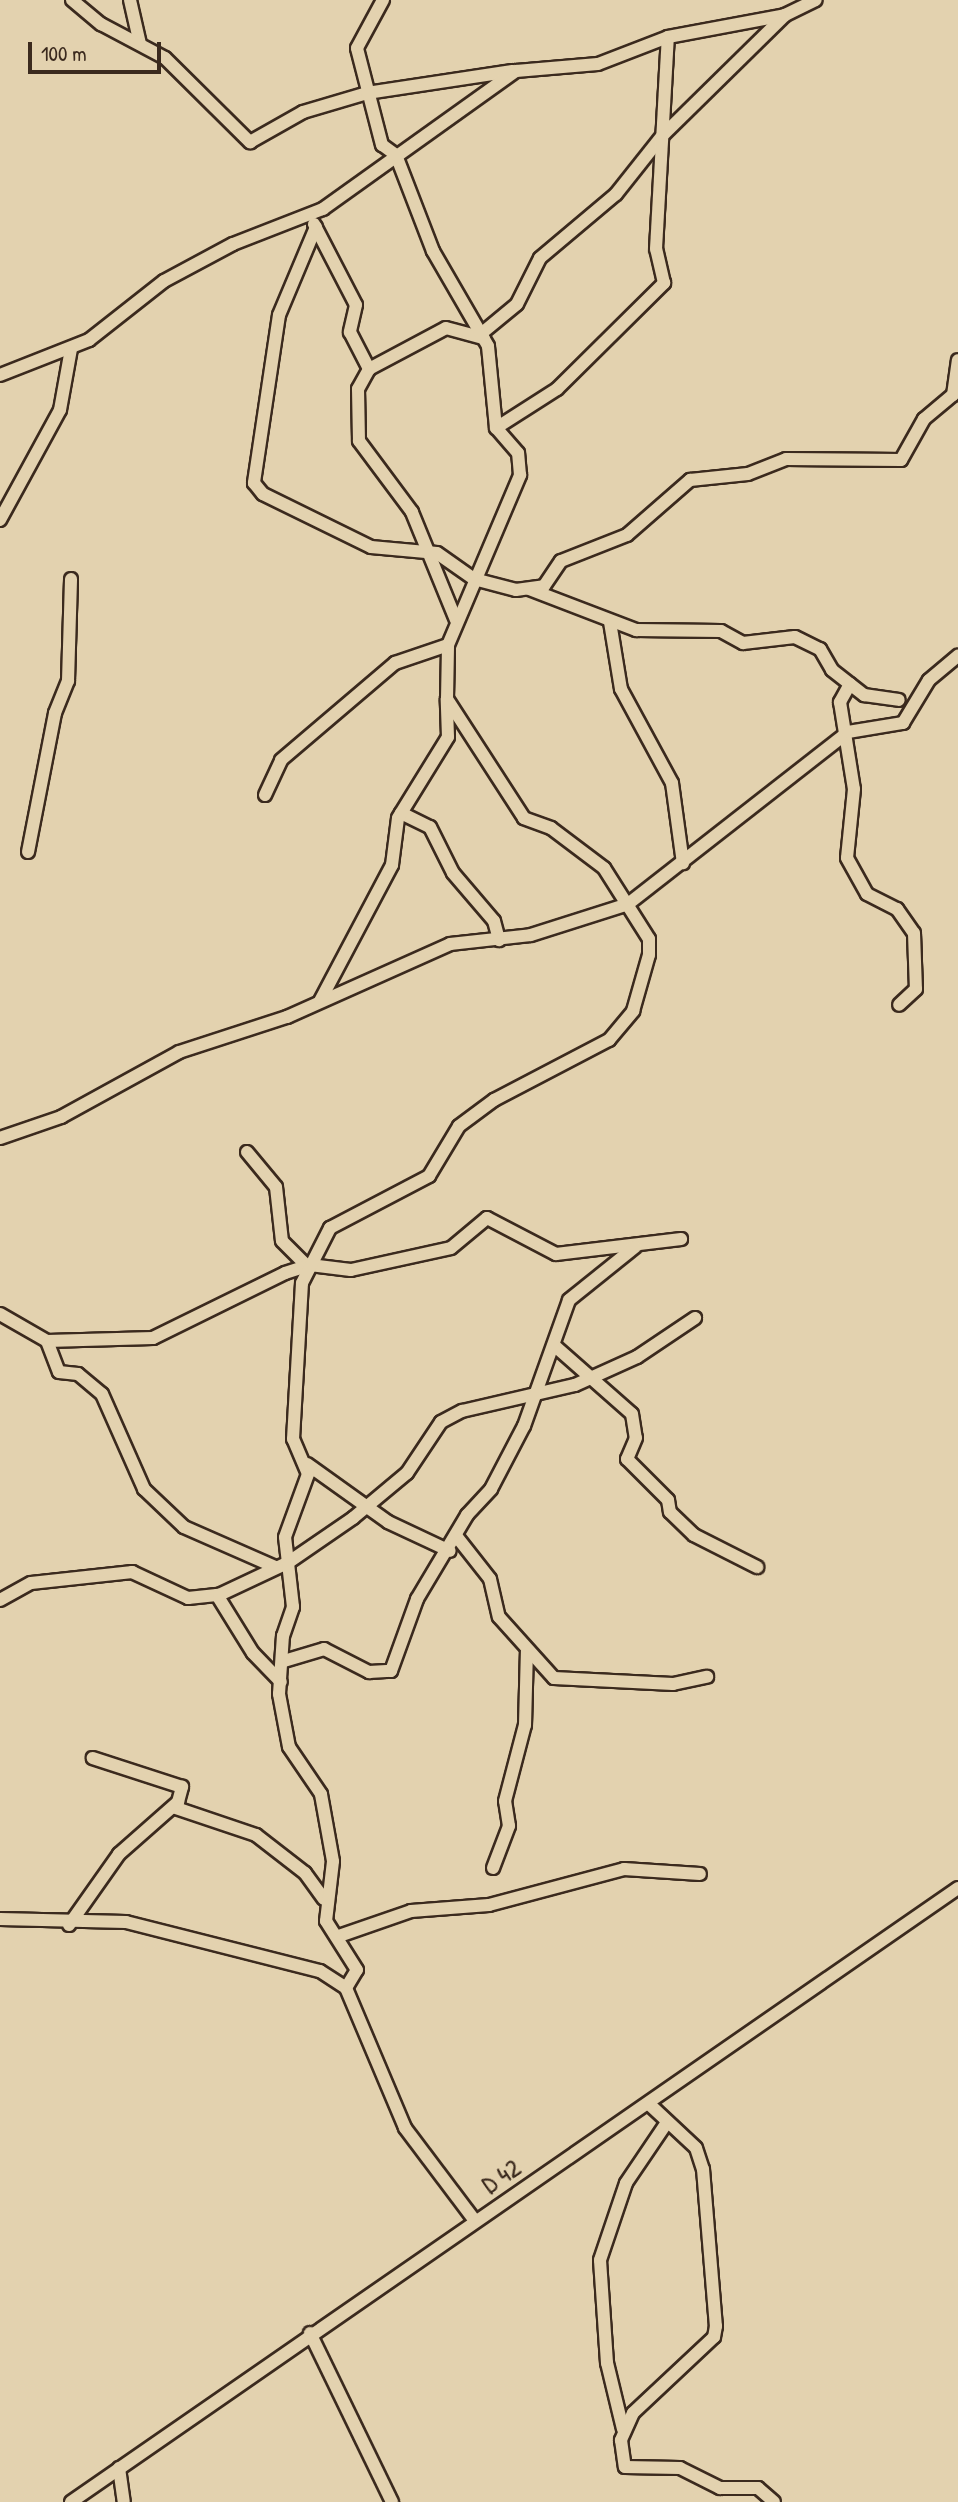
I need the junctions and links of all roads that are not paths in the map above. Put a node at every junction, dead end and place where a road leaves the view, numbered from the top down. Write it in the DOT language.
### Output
graph roads {
  1 [pos="72,0"];
  2 [pos="130,0"];
  3 [pos="383,0"];
  4 [pos="816,0"];
  5 [pos="785,15"];
  6 [pos="668,37"];
  7 [pos="140,44"];
  8 [pos="516,71"];
  9 [pos="367,93"];
  10 [pos="663,135"];
  11 [pos="396,155"];
  12 [pos="309,214"];
  13 [pos="316,227"];
  14 [pos="483,336"];
  15 [pos="71,349"];
  16 [pos="958,360"];
  17 [pos="369,369"];
  18 [pos="0,375"];
  19 [pos="496,428"];
  20 [pos="0,520"];
  21 [pos="428,555"];
  22 [pos="71,579"];
  23 [pos="474,579"];
  24 [pos="528,589"];
  25 [pos="456,620"];
  26 [pos="610,622"];
  27 [pos="448,645"];
  28 [pos="958,656"];
  29 [pos="850,684"];
  30 [pos="447,699"];
  31 [pos="899,700"];
  32 [pos="848,732"];
  33 [pos="265,795"];
  34 [pos="401,813"];
  35 [pos="28,852"];
  36 [pos="683,863"];
  37 [pos="628,904"];
  38 [pos="499,940"];
  39 [pos="320,1001"];
  40 [pos="898,1004"];
  41 [pos="0,1138"];
  42 [pos="247,1152"];
  43 [pos="681,1239"];
  44 [pos="635,1247"];
  45 [pos="308,1265"];
  46 [pos="0,1314"];
  47 [pos="695,1318"];
  48 [pos="47,1341"];
  49 [pos="556,1347"];
  50 [pos="586,1380"];
  51 [pos="538,1396"];
  52 [pos="307,1464"];
  53 [pos="368,1505"];
  54 [pos="457,1537"];
  55 [pos="450,1551"];
  56 [pos="289,1562"];
  57 [pos="275,1567"];
  58 [pos="757,1567"];
  59 [pos="217,1595"];
  60 [pos="0,1600"];
  61 [pos="527,1651"];
  62 [pos="284,1661"];
  63 [pos="707,1677"];
  64 [pos="281,1682"];
  65 [pos="93,1758"];
  66 [pos="173,1807"];
  67 [pos="493,1868"];
  68 [pos="700,1874"];
  69 [pos="958,1888"];
  70 [pos="324,1899"];
  71 [pos="0,1919"];
  72 [pos="69,1925"];
  73 [pos="339,1936"];
  74 [pos="346,1988"];
  75 [pos="649,2104"];
  76 [pos="666,2124"];
  77 [pos="475,2221"];
  78 [pos="310,2333"];
  79 [pos="623,2429"];
  80 [pos="119,2468"];
  81 [pos="71,2502"];
  82 [pos="124,2502"];
  83 [pos="392,2502"];
  84 [pos="775,2502"];
  1 -- 7 [label="street"];
  2 -- 7 [label="street"];
  3 -- 9 [label="street"];
  4 -- 5 [label="street"];
  5 -- 6 [label="street"];
  5 -- 10 [label="street"];
  6 -- 8 [label="street"];
  6 -- 10 [label="street"];
  7 -- 9 [label="street"];
  8 -- 9 [label="street"];
  8 -- 11 [label="street"];
  9 -- 11 [label="street"];
  10 -- 14 [label="street"];
  10 -- 19 [label="street"];
  11 -- 12 [label="street"];
  11 -- 14 [label="street"];
  12 -- 13 [label="street"];
  12 -- 15 [label="street"];
  13 -- 17 [label="street"];
  13 -- 21 [label="street"];
  14 -- 17 [label="street"];
  14 -- 19 [label="street"];
  15 -- 18 [label="street"];
  15 -- 20 [label="street"];
  16 -- 24 [label="street"];
  17 -- 21 [label="street"];
  19 -- 23 [label="street"];
  21 -- 23 [label="street"];
  21 -- 25 [label="street"];
  22 -- 35 [label="street"];
  23 -- 24 [label="street"];
  23 -- 25 [label="street"];
  24 -- 26 [label="street"];
  25 -- 27 [label="street"];
  26 -- 29 [label="street"];
  26 -- 36 [label="street"];
  27 -- 30 [label="street"];
  27 -- 33 [label="street"];
  28 -- 32 [label="street"];
  29 -- 31 [label="street"];
  29 -- 32 [label="street"];
  30 -- 34 [label="street"];
  30 -- 37 [label="street"];
  32 -- 36 [label="street"];
  32 -- 40 [label="street"];
  34 -- 38 [label="street"];
  34 -- 39 [label="street"];
  36 -- 37 [label="street"];
  37 -- 38 [label="street"];
  37 -- 45 [label="street"];
  38 -- 39 [label="street"];
  39 -- 41 [label="street"];
  42 -- 45 [label="street"];
  43 -- 44 [label="street"];
  44 -- 45 [label="street"];
  44 -- 49 [label="street"];
  45 -- 48 [label="street"];
  45 -- 52 [label="street"];
  46 -- 48 [label="street"];
  47 -- 50 [label="street"];
  48 -- 57 [label="street"];
  49 -- 50 [label="street"];
  49 -- 51 [label="street"];
  50 -- 51 [label="street"];
  50 -- 58 [label="street"];
  51 -- 53 [label="street"];
  51 -- 54 [label="street"];
  52 -- 53 [label="street"];
  52 -- 56 [label="street"];
  53 -- 55 [label="street"];
  53 -- 56 [label="street"];
  54 -- 55 [label="street"];
  54 -- 61 [label="street"];
  55 -- 62 [label="street"];
  56 -- 57 [label="street"];
  56 -- 62 [label="street"];
  57 -- 59 [label="street"];
  59 -- 60 [label="street"];
  59 -- 64 [label="street"];
  61 -- 63 [label="street"];
  61 -- 67 [label="street"];
  62 -- 64 [label="street"];
  64 -- 70 [label="street"];
  65 -- 66 [label="street"];
  66 -- 70 [label="street"];
  66 -- 72 [label="street"];
  68 -- 73 [label="street"];
  69 -- 75 [label="street, D 42 / D 42"];
  70 -- 73 [label="street"];
  71 -- 72 [label="street"];
  72 -- 74 [label="street"];
  73 -- 74 [label="street"];
  74 -- 77 [label="street"];
  75 -- 76 [label="street"];
  75 -- 77 [label="street, D 42 / D 42"];
  76 -- 79 [label="street"];
  76 -- 79 [label="street"];
  77 -- 78 [label="street, D 42 / D 42"];
  78 -- 80 [label="street, D 42 / D 42"];
  78 -- 83 [label="street"];
  79 -- 84 [label="street"];
  80 -- 81 [label="street, D 42 / D 42"];
  80 -- 82 [label="street"];
}
